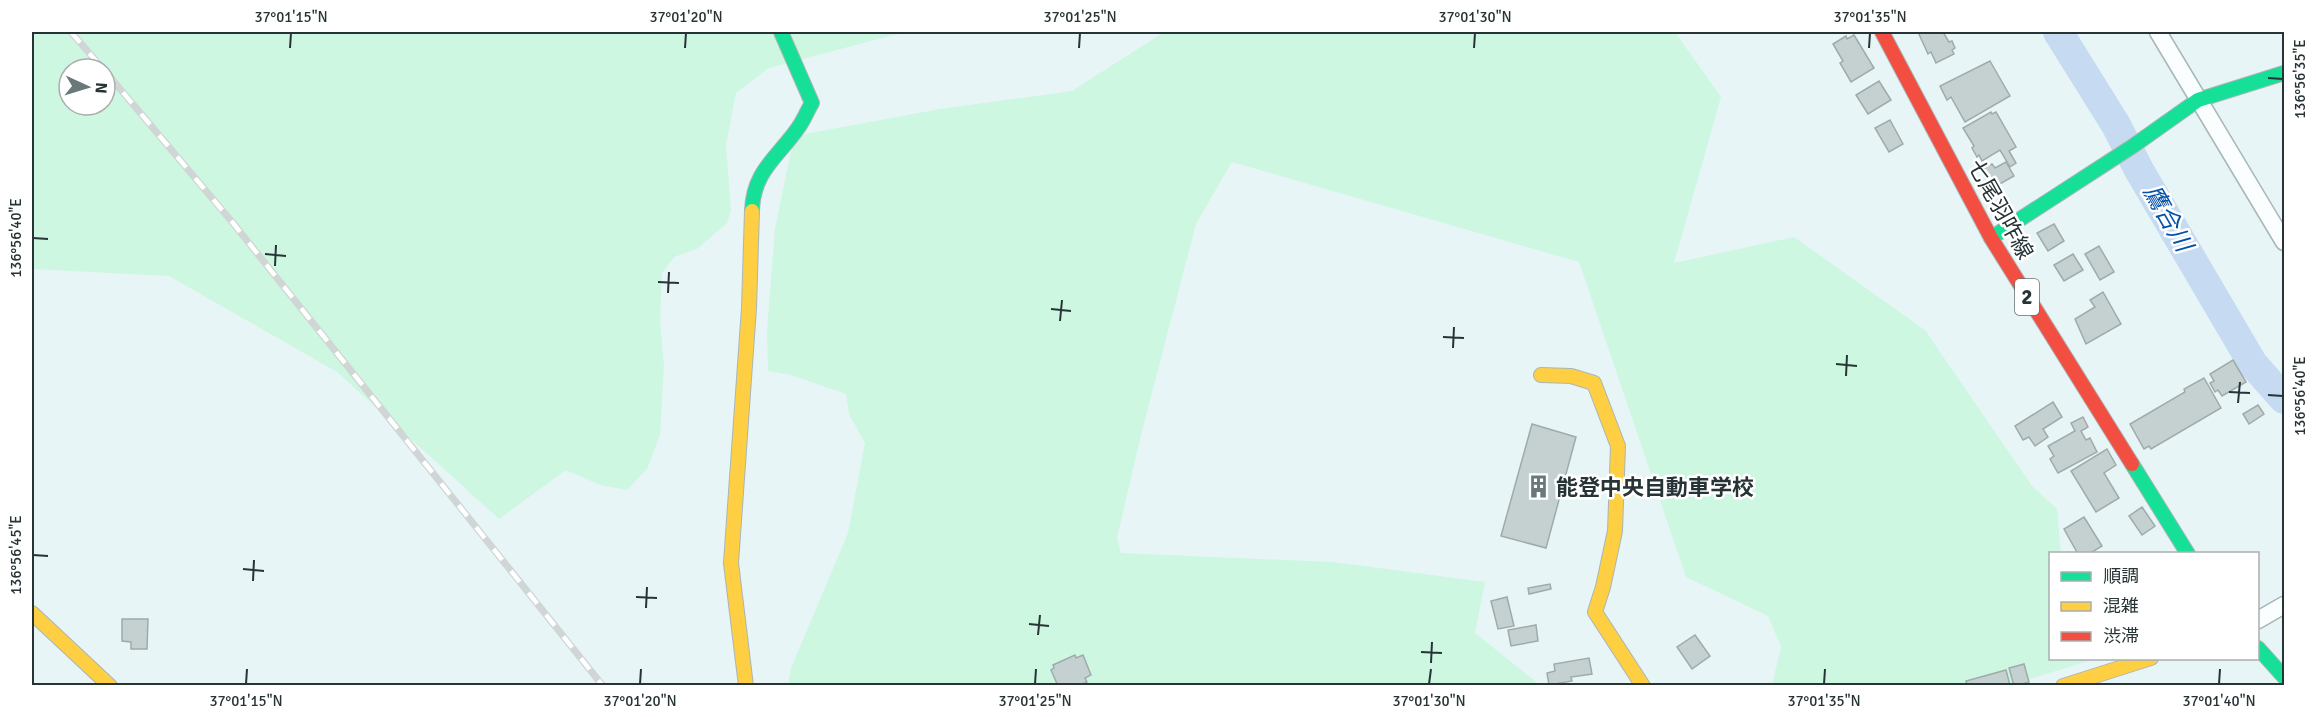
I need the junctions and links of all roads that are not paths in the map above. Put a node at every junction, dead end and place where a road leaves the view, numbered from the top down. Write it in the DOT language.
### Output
graph roads {
  1 [pos="782,32"];
  2 [pos="1882,32"];
  3 [pos="2158,32"];
  4 [pos="2284,73"];
  5 [pos="2198,100"];
  6 [pos="1991,238"];
  7 [pos="2284,242"];
  8 [pos="1541,375"];
  9 [pos="2187,552"];
  10 [pos="2284,605"];
  11 [pos="32,613"];
  12 [pos="2259,619"];
  13 [pos="2259,649"];
  14 [pos="2145,660"];
  15 [pos="2284,677"];
  16 [pos="110,686"];
  17 [pos="746,686"];
  18 [pos="1643,686"];
  19 [pos="2064,686"];
  1 -- 17 [label="street"];
  2 -- 6 [label="street, 七尾羽咋線 / 2"];
  3 -- 5 [label="street"];
  4 -- 5 [label="street"];
  5 -- 6 [label="street"];
  5 -- 7 [label="street"];
  6 -- 9 [label="street, 七尾羽咋線 / 2"];
  8 -- 18 [label="street"];
  10 -- 12 [label="street"];
  11 -- 16 [label="street"];
  13 -- 15 [label="street"];
  14 -- 19 [label="street"];
}
